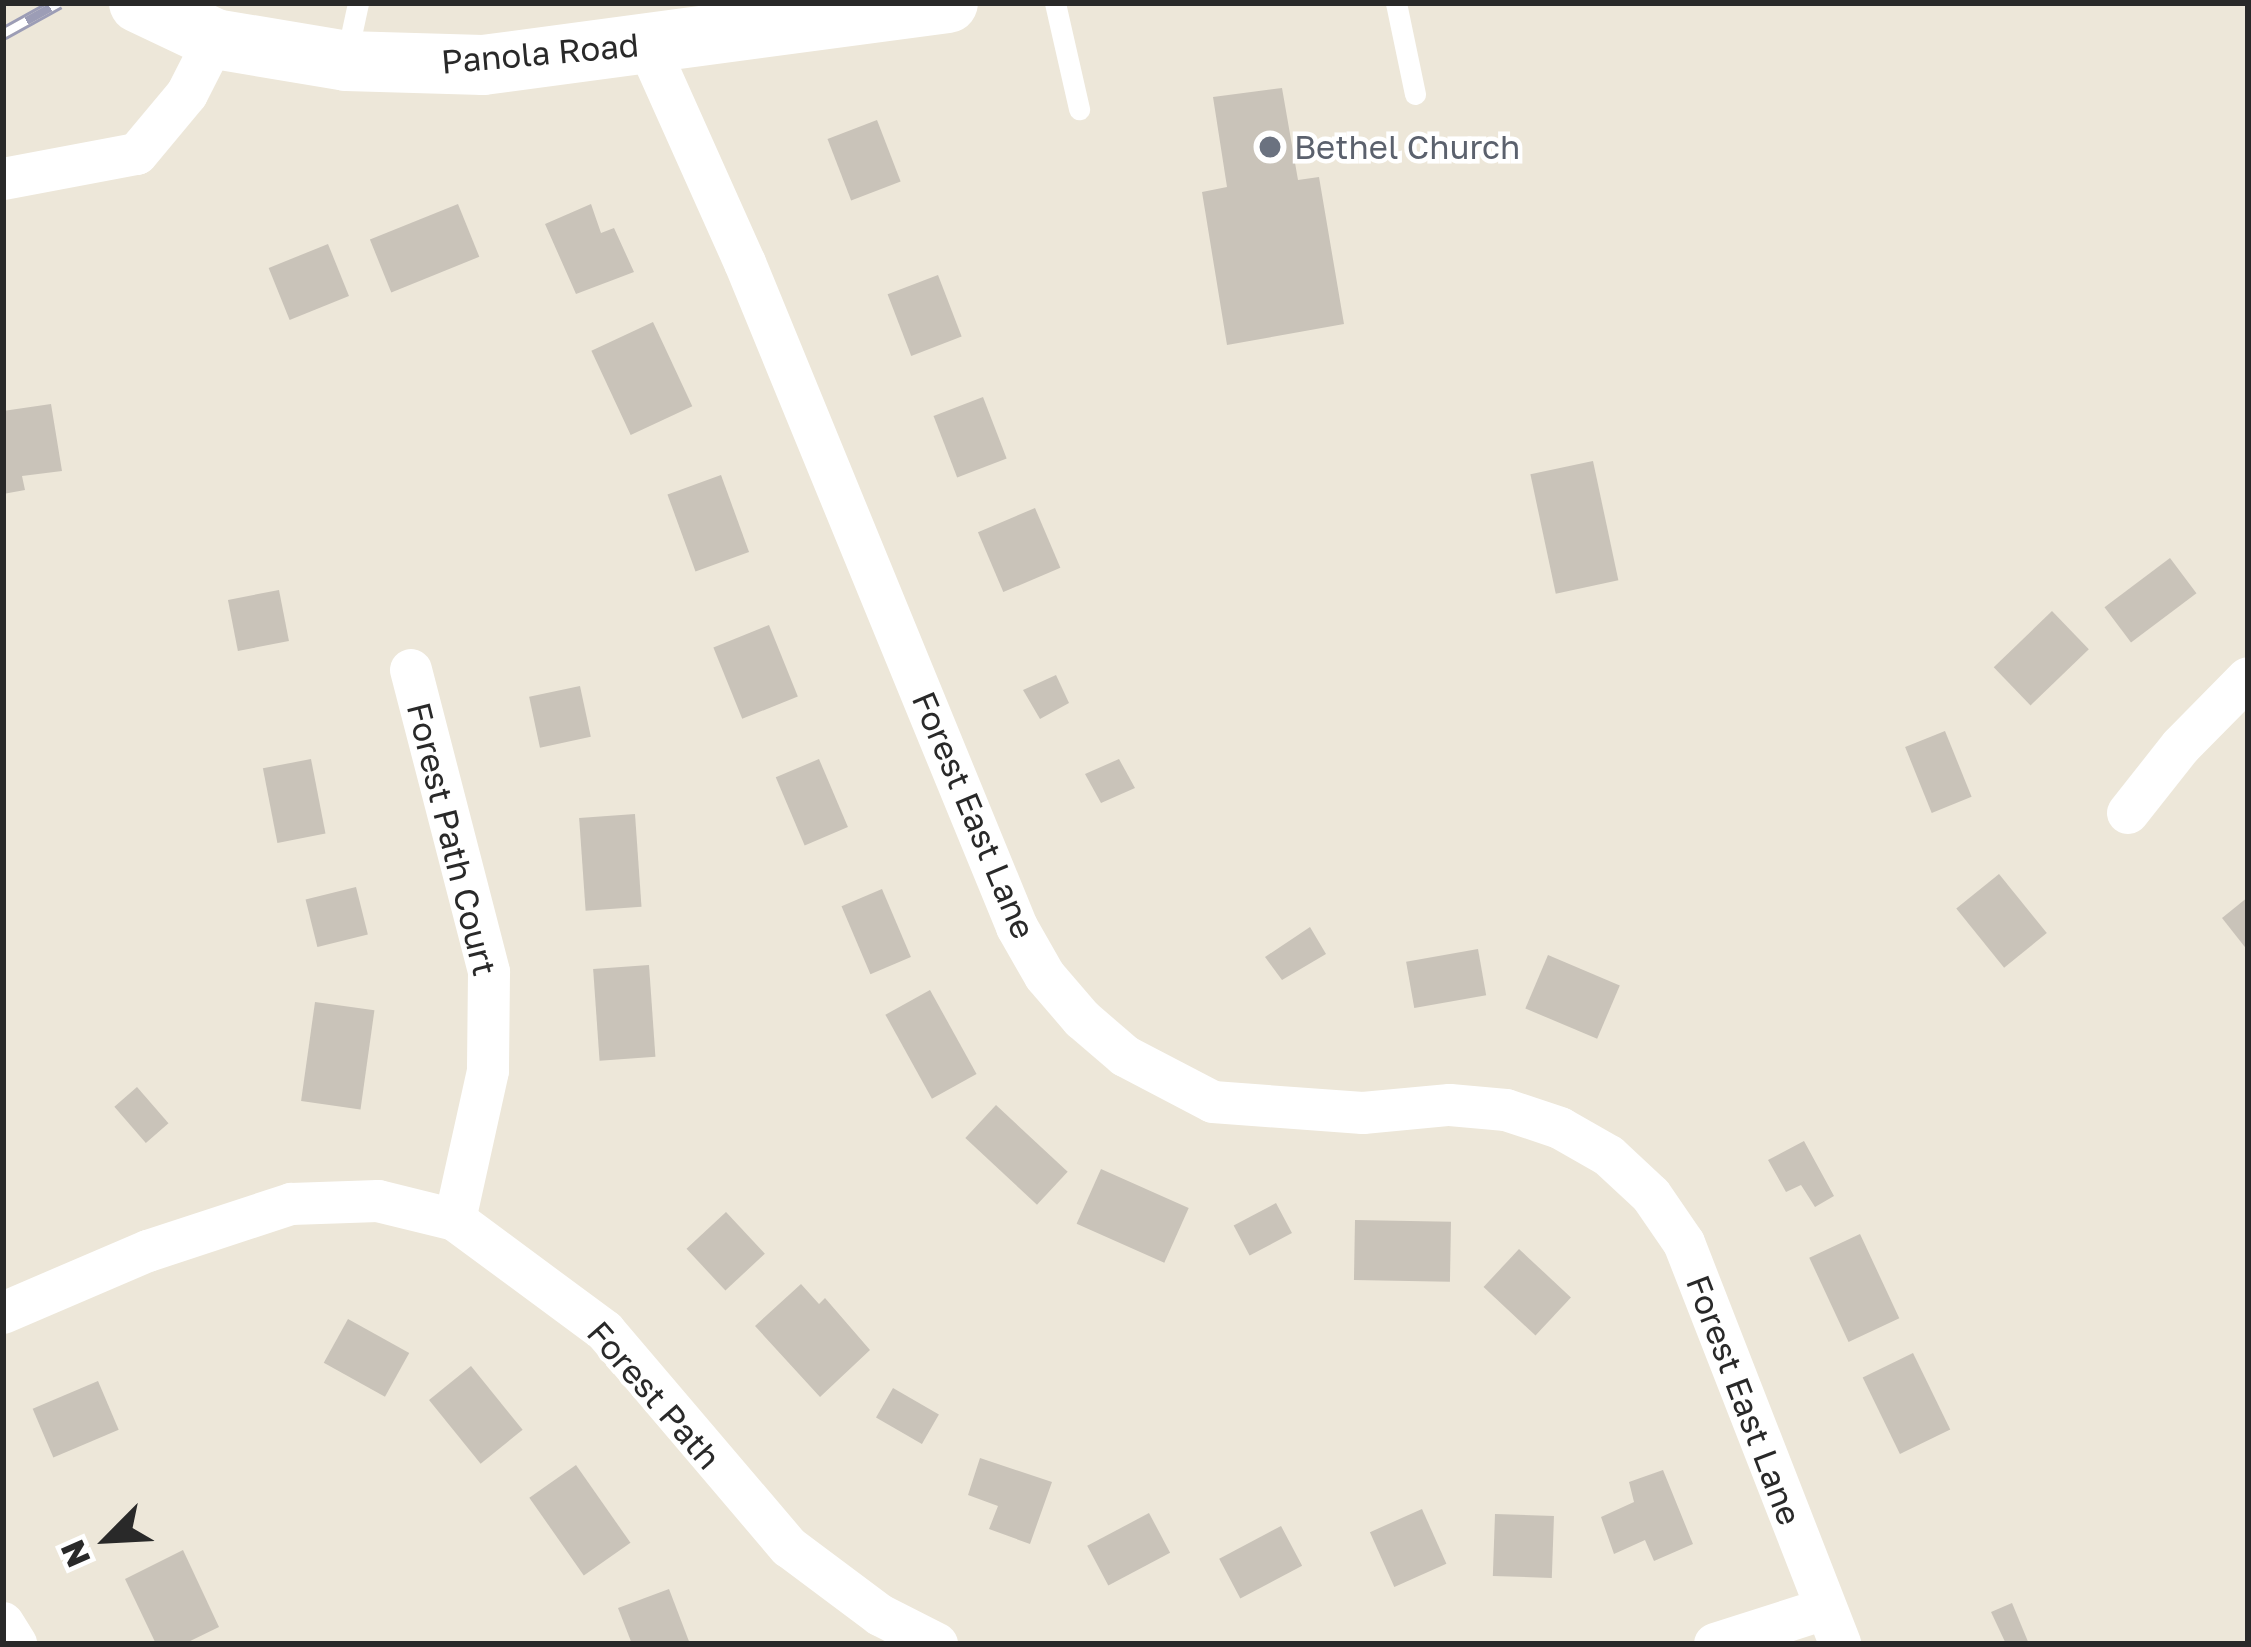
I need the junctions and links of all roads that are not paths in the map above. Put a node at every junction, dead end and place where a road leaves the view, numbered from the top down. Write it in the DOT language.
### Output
graph roads {
  1 [pos="358,3"];
  2 [pos="948,3"];
  3 [pos="1055,3"];
  4 [pos="1396,3"];
  5 [pos="171,15"];
  6 [pos="647,44"];
  7 [pos="346,61"];
  8 [pos="1415,94"];
  9 [pos="1079,109"];
  10 [pos="3,179"];
  11 [pos="411,670"];
  12 [pos="2248,678"];
  13 [pos="2128,813"];
  14 [pos="455,1220"];
  15 [pos="3,1313"];
  16 [pos="3,1623"];
  17 [pos="1832,1626"];
  18 [pos="16,1644"];
  19 [pos="937,1644"];
  20 [pos="1715,1644"];
  1 -- 7 [label="lane"];
  2 -- 6 [label="main road, Panola Road"];
  3 -- 9 [label="lane"];
  4 -- 8 [label="lane"];
  5 -- 7 [label="main road, Panola Road"];
  5 -- 10 [label="street"];
  6 -- 7 [label="main road, Panola Road"];
  6 -- 17 [label="street, Forest East Lane"];
  11 -- 14 [label="street, Forest Path Court"];
  12 -- 13 [label="street"];
  14 -- 15 [label="street, Forest Path"];
  14 -- 19 [label="street, Forest Path"];
  16 -- 18 [label="street"];
  17 -- 20 [label="street"];
}
